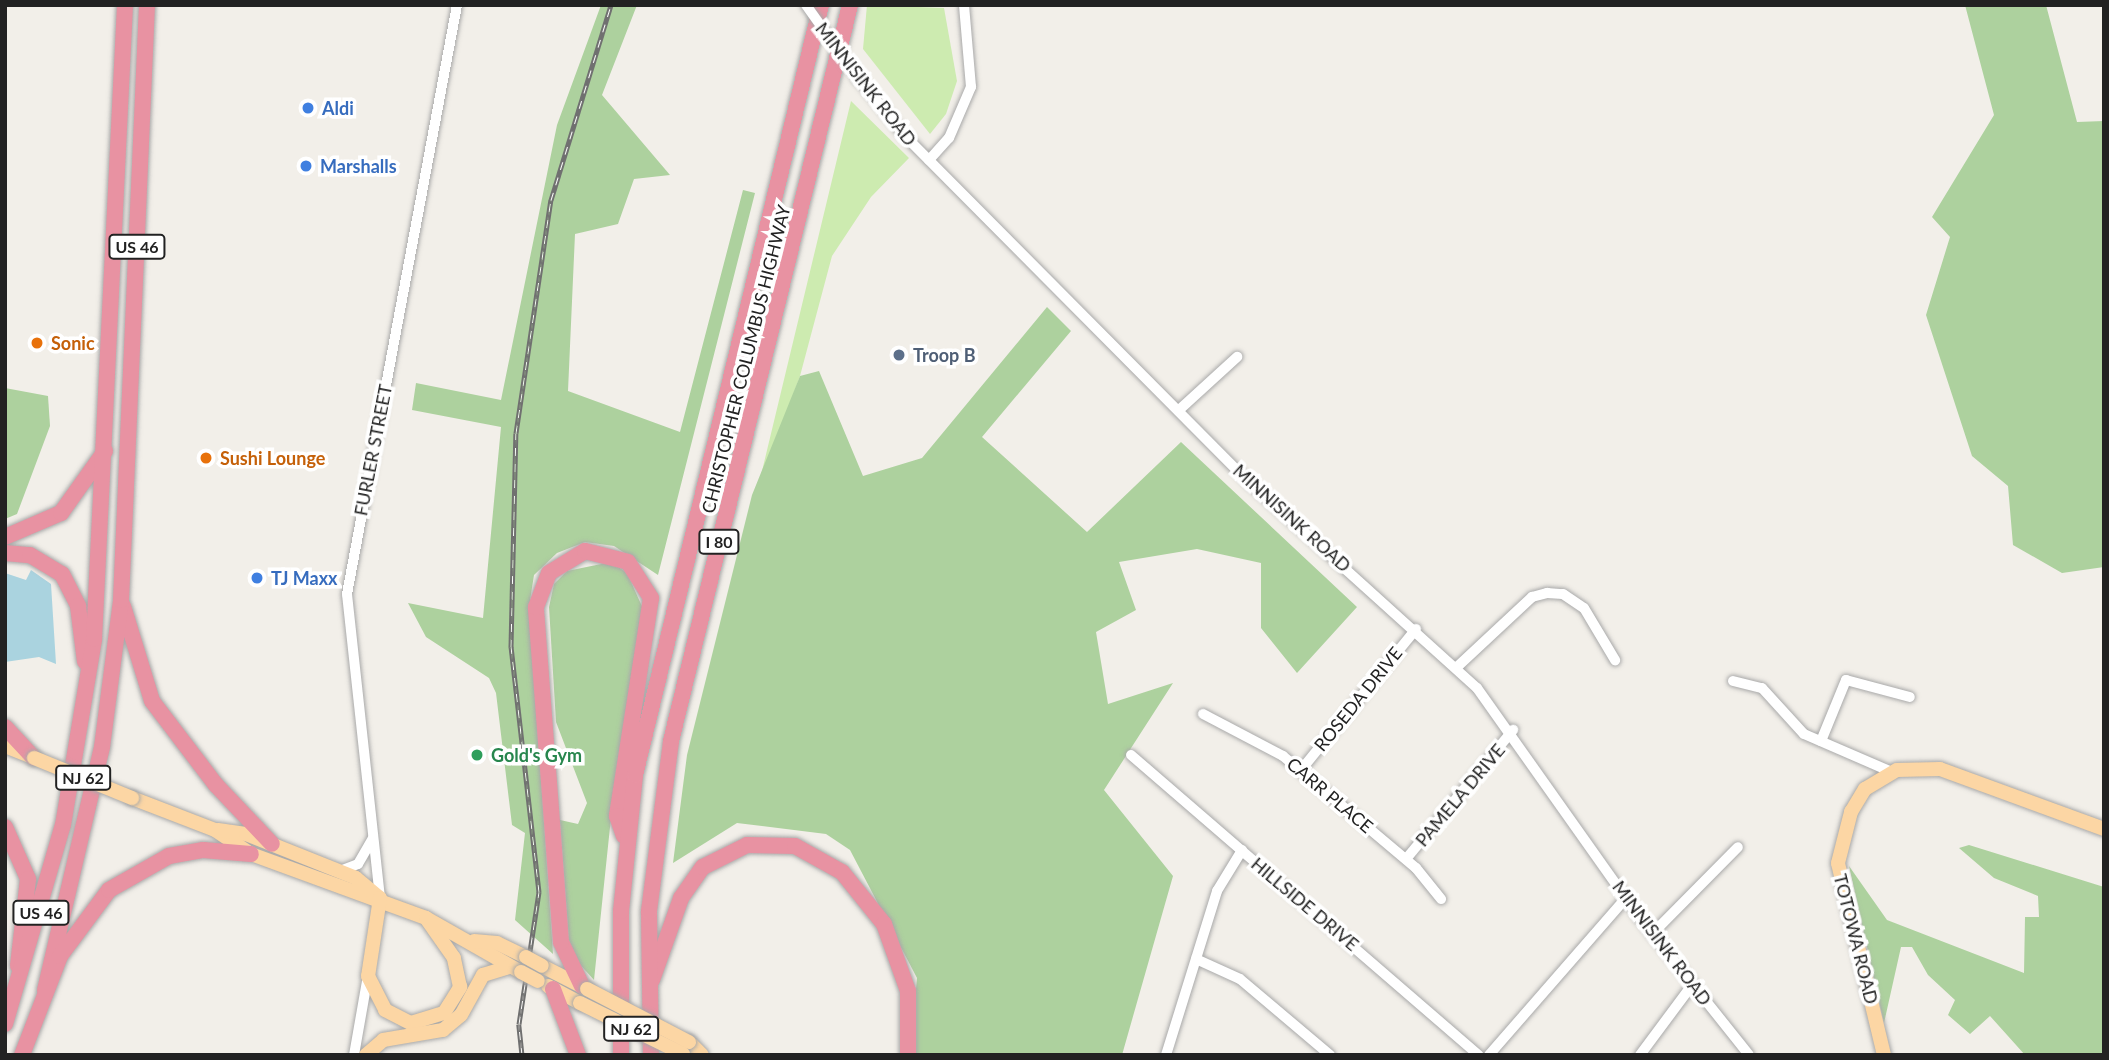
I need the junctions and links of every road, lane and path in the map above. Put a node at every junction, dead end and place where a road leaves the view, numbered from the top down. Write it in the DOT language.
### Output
graph roads {
  1 [pos="125,5"];
  2 [pos="148,5"];
  3 [pos="457,5"];
  4 [pos="806,5"];
  5 [pos="821,5"];
  6 [pos="850,5"];
  7 [pos="964,5"];
  8 [pos="929,160"];
  9 [pos="1237,357"];
  10 [pos="1179,410"];
  11 [pos="106,449"];
  12 [pos="5,537"];
  13 [pos="5,553"];
  14 [pos="121,600"];
  15 [pos="1416,629"];
  16 [pos="1615,660"];
  17 [pos="1457,667"];
  18 [pos="1733,681"];
  19 [pos="87,692"];
  20 [pos="1910,697"];
  21 [pos="1203,714"];
  22 [pos="5,727"];
  23 [pos="1513,730"];
  24 [pos="1821,741"];
  25 [pos="5,746"];
  26 [pos="1130,755"];
  27 [pos="34,758"];
  28 [pos="1301,770"];
  29 [pos="1892,772"];
  30 [pos="5,827"];
  31 [pos="2104,829"];
  32 [pos="215,830"];
  33 [pos="373,838"];
  34 [pos="626,842"];
  35 [pos="272,844"];
  36 [pos="1738,847"];
  37 [pos="1242,850"];
  38 [pos="251,854"];
  39 [pos="1406,859"];
  40 [pos="338,872"];
  41 [pos="380,898"];
  42 [pos="1441,898"];
  43 [pos="1626,898"];
  44 [pos="426,918"];
  45 [pos="1652,934"];
  46 [pos="474,941"];
  47 [pos="1196,960"];
  48 [pos="516,970"];
  49 [pos="368,976"];
  50 [pos="1692,985"];
  51 [pos="553,989"];
  52 [pos="45,990"];
  53 [pos="583,993"];
  54 [pos="648,994"];
  55 [pos="13,1000"];
  56 [pos="5,1024"];
  57 [pos="686,1050"];
  58 [pos="22,1055"];
  59 [pos="354,1055"];
  60 [pos="366,1055"];
  61 [pos="578,1055"];
  62 [pos="621,1055"];
  63 [pos="651,1055"];
  64 [pos="702,1055"];
  65 [pos="908,1055"];
  66 [pos="1166,1055"];
  67 [pos="1330,1055"];
  68 [pos="1478,1055"];
  69 [pos="1489,1055"];
  70 [pos="1640,1055"];
  71 [pos="1748,1055"];
  72 [pos="1884,1055"];
  1 -- 11 [label="highway, US 46"];
  2 -- 14 [label="highway, US 46"];
  3 -- 33 [label="street, FURLER STREET"];
  4 -- 8 [label="street, MINNISINK ROAD, bridge"];
  5 -- 34 [label="highway, CHRISTOPHER COLUMBUS HIGHWAY / I 80"];
  6 -- 54 [label="highway, CHRISTOPHER COLUMBUS HIGHWAY / I 80"];
  7 -- 8 [label="street"];
  8 -- 10 [label="street, MINNISINK ROAD"];
  9 -- 10 [label="street"];
  10 -- 15 [label="street, MINNISINK ROAD"];
  11 -- 12 [label="highway"];
  11 -- 19 [label="highway, US 46"];
  13 -- 19 [label="highway"];
  14 -- 35 [label="highway"];
  14 -- 52 [label="highway, US 46"];
  15 -- 17 [label="street, MINNISINK ROAD"];
  15 -- 28 [label="street, ROSEDA DRIVE"];
  16 -- 17 [label="street"];
  17 -- 23 [label="street, MINNISINK ROAD"];
  18 -- 24 [label="street"];
  19 -- 55 [label="highway, US 46"];
  20 -- 24 [label="street"];
  21 -- 28 [label="street, CARR PLACE"];
  22 -- 27 [label="highway"];
  23 -- 39 [label="street, PAMELA DRIVE"];
  23 -- 43 [label="street, MINNISINK ROAD"];
  24 -- 29 [label="street"];
  25 -- 27 [label="main road, NJ 62"];
  26 -- 37 [label="street, HILLSIDE DRIVE"];
  27 -- 32 [label="main road, NJ 62, bridge"];
  28 -- 39 [label="street, CARR PLACE"];
  29 -- 31 [label="main road"];
  29 -- 72 [label="main road, TOTOWA ROAD"];
  30 -- 55 [label="highway"];
  32 -- 35 [label="main road, NJ 62"];
  32 -- 38 [label="main road, NJ 62"];
  33 -- 40 [label="street"];
  33 -- 41 [label="street, FURLER STREET"];
  34 -- 53 [label="highway"];
  34 -- 62 [label="highway, CHRISTOPHER COLUMBUS HIGHWAY / I 80"];
  35 -- 40 [label="main road, NJ 62"];
  36 -- 45 [label="street"];
  37 -- 47 [label="street"];
  37 -- 68 [label="street, HILLSIDE DRIVE"];
  38 -- 41 [label="main road, NJ 62"];
  38 -- 52 [label="highway"];
  39 -- 42 [label="street, CARR PLACE"];
  40 -- 41 [label="main road, NJ 62"];
  41 -- 44 [label="main road, NJ 62"];
  41 -- 49 [label="main road"];
  43 -- 45 [label="street, MINNISINK ROAD"];
  43 -- 69 [label="street"];
  44 -- 46 [label="main road, NJ 62"];
  44 -- 49 [label="main road"];
  45 -- 50 [label="street, MINNISINK ROAD"];
  46 -- 48 [label="main road, NJ 62"];
  46 -- 53 [label="main road, NJ 62, bridge"];
  47 -- 66 [label="street"];
  47 -- 67 [label="street"];
  48 -- 51 [label="main road, NJ 62, bridge"];
  48 -- 60 [label="main road"];
  49 -- 59 [label="street"];
  50 -- 70 [label="street"];
  50 -- 71 [label="street, MINNISINK ROAD"];
  51 -- 53 [label="main road, NJ 62"];
  51 -- 61 [label="highway"];
  52 -- 58 [label="highway, US 46"];
  53 -- 57 [label="main road, NJ 62, bridge"];
  54 -- 63 [label="highway, CHRISTOPHER COLUMBUS HIGHWAY / I 80"];
  54 -- 65 [label="highway"];
  55 -- 56 [label="highway, US 46"];
  57 -- 64 [label="main road, NJ 62"];
}
